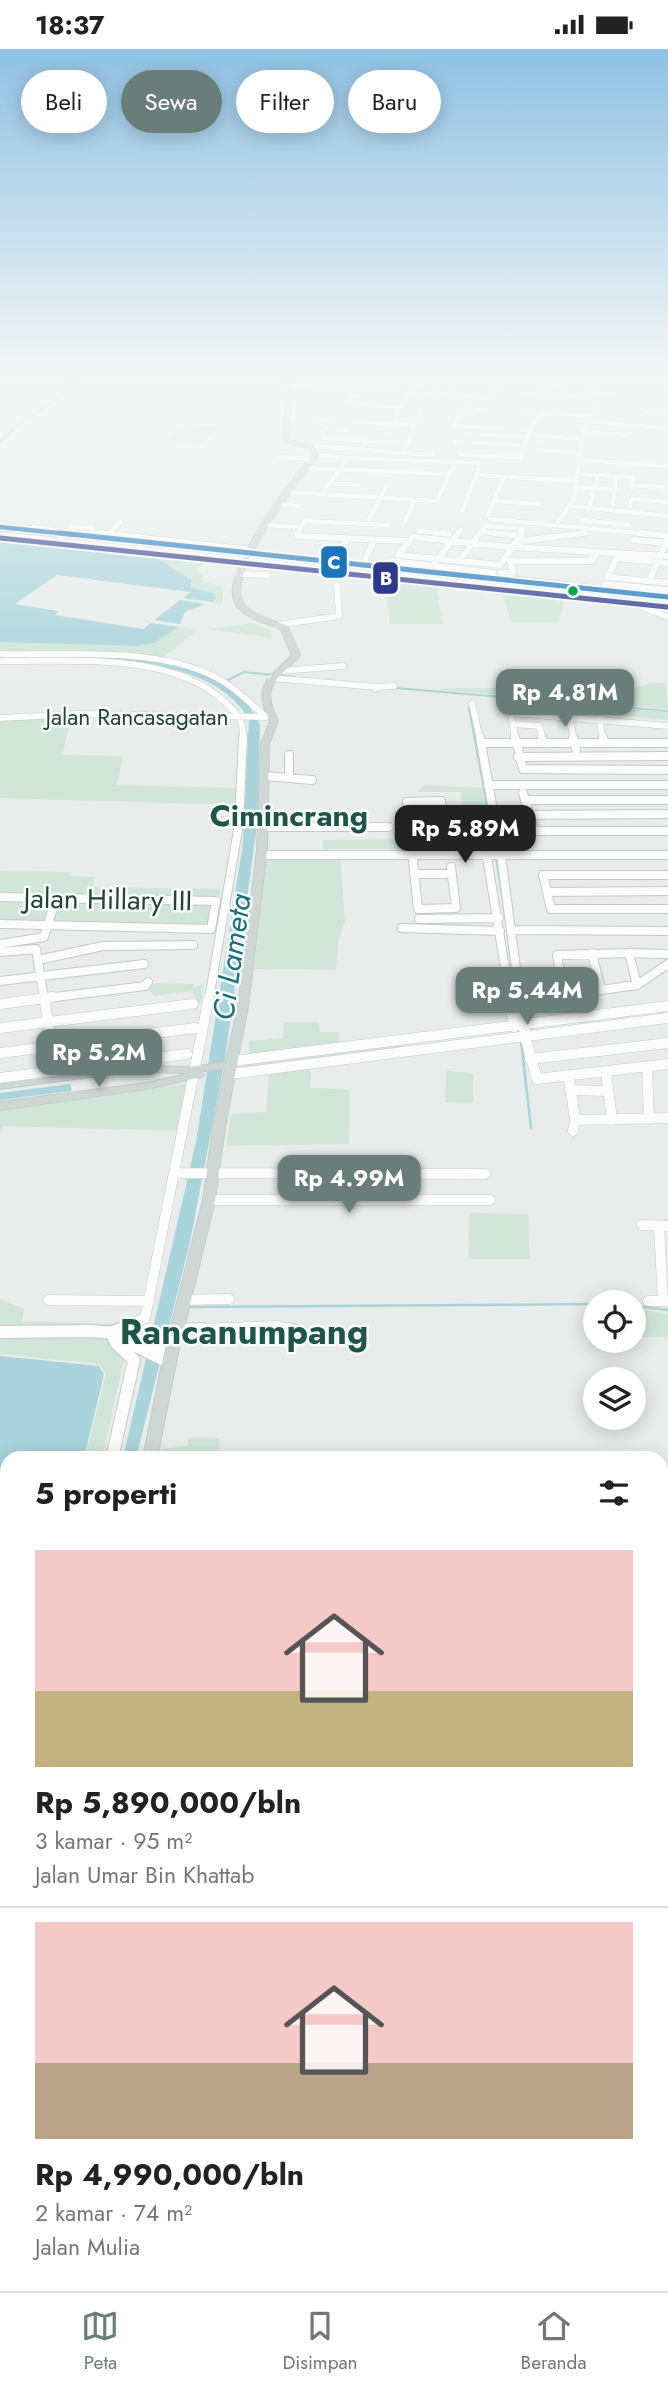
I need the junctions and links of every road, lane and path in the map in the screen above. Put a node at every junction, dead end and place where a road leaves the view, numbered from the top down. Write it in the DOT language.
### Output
graph roads {
  1 [pos="298,479"];
  2 [pos="332,479"];
  3 [pos="448,479"];
  4 [pos="475,479"];
  5 [pos="503,479"];
  6 [pos="520,479"];
  7 [pos="576,479"];
  8 [pos="597,479"];
  9 [pos="615,479"];
  10 [pos="633,479"];
  11 [pos="329,483"];
  12 [pos="575,484"];
  13 [pos="359,485"];
  14 [pos="386,487"];
  15 [pos="668,488"];
  16 [pos="594,489"];
  17 [pos="613,490"];
  18 [pos="288,492"];
  19 [pos="322,494"];
  20 [pos="380,498"];
  21 [pos="415,500"];
  22 [pos="494,501"];
  23 [pos="593,502"];
  24 [pos="668,502"];
  25 [pos="518,503"];
  26 [pos="276,504"];
  27 [pos="540,504"];
  28 [pos="613,504"];
  29 [pos="299,506"];
  30 [pos="571,506"];
  31 [pos="629,506"];
  32 [pos="668,509"];
  33 [pos="462,511"];
  34 [pos="536,512"];
  35 [pos="640,513"];
  36 [pos="586,514"];
  37 [pos="668,516"];
  38 [pos="555,517"];
  39 [pos="369,519"];
  40 [pos="405,520"];
  41 [pos="510,521"];
  42 [pos="120,522"];
  43 [pos="530,522"];
  44 [pos="668,522"];
  45 [pos="265,525"];
  46 [pos="388,525"];
  47 [pos="554,525"];
  48 [pos="633,526"];
  49 [pos="33,527"];
  50 [pos="71,527"];
  51 [pos="301,527"];
  52 [pos="575,527"];
  53 [pos="593,529"];
  54 [pos="668,529"];
  55 [pos="335,530"];
  56 [pos="419,530"];
  57 [pos="481,532"];
  58 [pos="629,532"];
  59 [pos="0,534"];
  60 [pos="106,534"];
  61 [pos="500,534"];
  62 [pos="567,534"];
  63 [pos="520,536"];
  64 [pos="348,538"];
  65 [pos="539,538"];
  66 [pos="411,539"];
  67 [pos="433,539"];
  68 [pos="374,540"];
  69 [pos="633,540"];
  70 [pos="452,541"];
  71 [pos="645,541"];
  72 [pos="472,543"];
  73 [pos="493,545"];
  74 [pos="514,547"];
  75 [pos="665,548"];
  76 [pos="540,549"];
  77 [pos="558,550"];
  78 [pos="579,552"];
  79 [pos="597,553"];
  80 [pos="249,555"];
  81 [pos="616,556"];
  82 [pos="418,557"];
  83 [pos="638,557"];
  84 [pos="335,558"];
  85 [pos="366,558"];
  86 [pos="438,559"];
  87 [pos="532,560"];
  88 [pos="392,561"];
  89 [pos="459,561"];
  90 [pos="510,561"];
  91 [pos="550,561"];
  92 [pos="571,561"];
  93 [pos="482,563"];
  94 [pos="668,563"];
  95 [pos="432,566"];
  96 [pos="238,574"];
  97 [pos="268,575"];
  98 [pos="628,579"];
  99 [pos="649,581"];
  100 [pos="668,583"];
  101 [pos="605,584"];
  102 [pos="337,585"];
  103 [pos="668,590"];
  104 [pos="668,616"];
  105 [pos="277,625"];
  106 [pos="0,654"];
  107 [pos="2,664"];
  108 [pos="343,666"];
  109 [pos="275,675"];
  110 [pos="317,682"];
  111 [pos="394,686"];
  112 [pos="318,692"];
  113 [pos="472,704"];
  114 [pos="569,716"];
  115 [pos="239,717"];
  116 [pos="266,717"];
  117 [pos="0,718"];
  118 [pos="599,719"];
  119 [pos="626,722"];
  120 [pos="514,724"];
  121 [pos="654,725"];
  122 [pos="668,726"];
  123 [pos="632,742"];
  124 [pos="481,743"];
  125 [pos="515,743"];
  126 [pos="544,743"];
  127 [pos="575,743"];
  128 [pos="604,743"];
  129 [pos="664,743"];
  130 [pos="289,755"];
  131 [pos="577,756"];
  132 [pos="668,756"];
  133 [pos="518,757"];
  134 [pos="581,770"];
  135 [pos="668,770"];
  136 [pos="266,776"];
  137 [pos="289,777"];
  138 [pos="312,780"];
  139 [pos="488,785"];
  140 [pos="668,785"];
  141 [pos="596,800"];
  142 [pos="668,800"];
  143 [pos="668,814"];
  144 [pos="528,815"];
  145 [pos="600,815"];
  146 [pos="263,827"];
  147 [pos="389,827"];
  148 [pos="668,831"];
  149 [pos="411,832"];
  150 [pos="262,853"];
  151 [pos="414,853"];
  152 [pos="487,853"];
  153 [pos="500,853"];
  154 [pos="668,853"];
  155 [pos="416,874"];
  156 [pos="668,875"];
  157 [pos="617,891"];
  158 [pos="668,891"];
  159 [pos="547,892"];
  160 [pos="0,897"];
  161 [pos="56,898"];
  162 [pos="622,909"];
  163 [pos="668,909"];
  164 [pos="499,918"];
  165 [pos="419,919"];
  166 [pos="0,924"];
  167 [pos="47,924"];
  168 [pos="402,928"];
  169 [pos="668,931"];
  170 [pos="500,932"];
  171 [pos="511,932"];
  172 [pos="0,944"];
  173 [pos="193,945"];
  174 [pos="0,952"];
  175 [pos="592,953"];
  176 [pos="629,953"];
  177 [pos="668,954"];
  178 [pos="37,957"];
  179 [pos="0,958"];
  180 [pos="144,964"];
  181 [pos="668,964"];
  182 [pos="38,976"];
  183 [pos="0,981"];
  184 [pos="148,982"];
  185 [pos="637,985"];
  186 [pos="601,990"];
  187 [pos="42,999"];
  188 [pos="0,1004"];
  189 [pos="193,1004"];
  190 [pos="668,1006"];
  191 [pos="668,1018"];
  192 [pos="47,1023"];
  193 [pos="518,1026"];
  194 [pos="0,1028"];
  195 [pos="195,1028"];
  196 [pos="503,1028"];
  197 [pos="518,1038"];
  198 [pos="410,1040"];
  199 [pos="668,1043"];
  200 [pos="51,1046"];
  201 [pos="414,1050"];
  202 [pos="0,1053"];
  203 [pos="187,1054"];
  204 [pos="530,1059"];
  205 [pos="668,1064"];
  206 [pos="647,1066"];
  207 [pos="228,1068"];
  208 [pos="56,1071"];
  209 [pos="197,1072"];
  210 [pos="606,1072"];
  211 [pos="569,1077"];
  212 [pos="0,1078"];
  213 [pos="0,1086"];
  214 [pos="570,1090"];
  215 [pos="608,1091"];
  216 [pos="0,1106"];
  217 [pos="668,1118"];
  218 [pos="649,1119"];
  219 [pos="575,1120"];
  220 [pos="612,1120"];
  221 [pos="573,1131"];
  222 [pos="178,1174"];
  223 [pos="485,1174"];
  224 [pos="214,1175"];
  225 [pos="337,1175"];
  226 [pos="209,1200"];
  227 [pos="337,1200"];
  228 [pos="490,1200"];
  229 [pos="642,1225"];
  230 [pos="664,1226"];
  231 [pos="229,1299"];
  232 [pos="48,1300"];
  233 [pos="148,1301"];
  234 [pos="648,1301"];
  235 [pos="666,1301"];
  236 [pos="181,1313"];
  237 [pos="0,1332"];
  238 [pos="111,1333"];
  239 [pos="304,1333"];
  240 [pos="167,1356"];
  241 [pos="114,1451"];
  242 [pos="151,1451"];
  1 -- 18 [label="main road"];
  2 -- 11 [label="street"];
  3 -- 21 [label="street"];
  4 -- 33 [label="street"];
  5 -- 22 [label="street"];
  6 -- 12 [label="street"];
  7 -- 12 [label="street"];
  8 -- 16 [label="street"];
  9 -- 17 [label="street"];
  10 -- 15 [label="street"];
  11 -- 13 [label="street"];
  11 -- 19 [label="street"];
  12 -- 16 [label="street"];
  12 -- 30 [label="street"];
  14 -- 20 [label="street"];
  16 -- 17 [label="street"];
  16 -- 23 [label="street"];
  17 -- 28 [label="street"];
  18 -- 19 [label="street"];
  18 -- 26 [label="main road"];
  19 -- 20 [label="street"];
  20 -- 21 [label="street"];
  20 -- 39 [label="street"];
  21 -- 40 [label="street"];
  22 -- 27 [label="street"];
  22 -- 41 [label="street"];
  23 -- 28 [label="street"];
  23 -- 36 [label="street"];
  24 -- 31 [label="street"];
  25 -- 41 [label="street"];
  26 -- 29 [label="street"];
  26 -- 45 [label="main road"];
  28 -- 31 [label="street"];
  30 -- 36 [label="street"];
  30 -- 47 [label="street"];
  31 -- 35 [label="street"];
  32 -- 35 [label="street"];
  34 -- 43 [label="street"];
  35 -- 36 [label="street"];
  35 -- 37 [label="street"];
  35 -- 44 [label="street"];
  35 -- 48 [label="street"];
  36 -- 48 [label="street"];
  36 -- 52 [label="street"];
  38 -- 47 [label="street"];
  41 -- 43 [label="street"];
  42 -- 60 [label="street"];
  43 -- 47 [label="street"];
  45 -- 51 [label="street"];
  45 -- 80 [label="main road"];
  46 -- 51 [label="street"];
  47 -- 52 [label="street"];
  47 -- 65 [label="street"];
  48 -- 54 [label="street"];
  48 -- 58 [label="street"];
  49 -- 60 [label="street"];
  50 -- 60 [label="street"];
  51 -- 55 [label="street"];
  51 -- 64 [label="street"];
  52 -- 53 [label="street"];
  52 -- 62 [label="street"];
  53 -- 58 [label="street"];
  53 -- 62 [label="street"];
  56 -- 70 [label="street"];
  57 -- 61 [label="street"];
  57 -- 63 [label="street"];
  57 -- 72 [label="street"];
  58 -- 75 [label="street"];
  59 -- 80 [label="street"];
  60 -- 80 [label="street"];
  61 -- 63 [label="street"];
  61 -- 73 [label="street"];
  62 -- 65 [label="street"];
  63 -- 65 [label="street"];
  63 -- 74 [label="street"];
  64 -- 68 [label="street"];
  64 -- 84 [label="street"];
  65 -- 74 [label="street"];
  66 -- 67 [label="street"];
  66 -- 68 [label="street"];
  66 -- 82 [label="street"];
  67 -- 70 [label="street"];
  67 -- 82 [label="street"];
  68 -- 85 [label="street"];
  69 -- 71 [label="street"];
  70 -- 72 [label="street"];
  70 -- 86 [label="street"];
  71 -- 75 [label="street"];
  71 -- 83 [label="street"];
  72 -- 73 [label="street"];
  72 -- 89 [label="street"];
  73 -- 74 [label="street"];
  73 -- 93 [label="street"];
  74 -- 76 [label="street"];
  74 -- 90 [label="street"];
  74 -- 93 [label="street"];
  75 -- 83 [label="street"];
  75 -- 94 [label="street"];
  75 -- 99 [label="street"];
  76 -- 77 [label="street"];
  76 -- 87 [label="street"];
  77 -- 78 [label="street"];
  77 -- 91 [label="street"];
  78 -- 79 [label="street"];
  78 -- 92 [label="street"];
  79 -- 81 [label="street"];
  79 -- 92 [label="street"];
  80 -- 96 [label="main road"];
  80 -- 104 [label="street"];
  81 -- 83 [label="street"];
  81 -- 98 [label="street"];
  82 -- 86 [label="street"];
  83 -- 98 [label="street"];
  86 -- 89 [label="street"];
  86 -- 95 [label="street"];
  87 -- 90 [label="street"];
  87 -- 91 [label="street"];
  88 -- 95 [label="street"];
  89 -- 93 [label="street"];
  90 -- 95 [label="street"];
  91 -- 92 [label="street"];
  96 -- 97 [label="street"];
  96 -- 105 [label="main road"];
  98 -- 99 [label="street"];
  99 -- 100 [label="street"];
  101 -- 103 [label="street"];
  102 -- 105 [label="street"];
  105 -- 109 [label="main road"];
  106 -- 116 [label="street"];
  107 -- 115 [label="street"];
  108 -- 109 [label="street"];
  109 -- 110 [label="street"];
  109 -- 116 [label="main road"];
  110 -- 111 [label="street"];
  110 -- 112 [label="street"];
  113 -- 124 [label="street"];
  114 -- 118 [label="street"];
  114 -- 120 [label="street"];
  114 -- 127 [label="street"];
  115 -- 116 [label="street, Jalan Rancasagatan"];
  115 -- 117 [label="street, Jalan Rancasagatan"];
  115 -- 209 [label="street"];
  116 -- 136 [label="main road"];
  118 -- 119 [label="street"];
  118 -- 128 [label="street"];
  119 -- 121 [label="street"];
  119 -- 123 [label="street"];
  120 -- 125 [label="street"];
  120 -- 126 [label="street"];
  121 -- 122 [label="street"];
  121 -- 129 [label="street"];
  123 -- 128 [label="street"];
  123 -- 129 [label="street"];
  124 -- 125 [label="street"];
  124 -- 139 [label="street"];
  125 -- 126 [label="street"];
  125 -- 133 [label="street"];
  126 -- 127 [label="street"];
  127 -- 128 [label="street"];
  127 -- 131 [label="street"];
  130 -- 137 [label="street"];
  131 -- 132 [label="street"];
  131 -- 133 [label="street"];
  131 -- 134 [label="street"];
  133 -- 134 [label="street"];
  134 -- 135 [label="street"];
  136 -- 137 [label="street"];
  136 -- 146 [label="main road"];
  137 -- 138 [label="street"];
  139 -- 140 [label="street"];
  139 -- 153 [label="street"];
  141 -- 142 [label="street"];
  141 -- 144 [label="street"];
  141 -- 145 [label="street"];
  143 -- 145 [label="street"];
  144 -- 145 [label="street"];
  144 -- 148 [label="street"];
  146 -- 147 [label="street"];
  146 -- 150 [label="main road"];
  149 -- 149 [label="street"];
  149 -- 151 [label="street"];
  150 -- 151 [label="street"];
  150 -- 207 [label="main road"];
  151 -- 152 [label="street"];
  151 -- 155 [label="street"];
  152 -- 153 [label="street"];
  152 -- 164 [label="street"];
  153 -- 154 [label="street"];
  153 -- 171 [label="street"];
  155 -- 155 [label="street"];
  156 -- 159 [label="street"];
  157 -- 158 [label="street"];
  157 -- 159 [label="street"];
  157 -- 162 [label="street"];
  159 -- 162 [label="street"];
  160 -- 161 [label="street, Jalan Hillary III"];
  161 -- 167 [label="street"];
  161 -- 167 [label="street, Jalan Hillary III"];
  162 -- 163 [label="street"];
  164 -- 165 [label="street"];
  164 -- 170 [label="street"];
  166 -- 167 [label="street"];
  167 -- 172 [label="street"];
  168 -- 170 [label="street"];
  169 -- 171 [label="street"];
  170 -- 171 [label="street"];
  170 -- 193 [label="street"];
  171 -- 193 [label="street"];
  173 -- 178 [label="street"];
  174 -- 178 [label="street"];
  175 -- 176 [label="street"];
  175 -- 186 [label="street"];
  175 -- 186 [label="street"];
  176 -- 177 [label="street"];
  176 -- 185 [label="street"];
  178 -- 179 [label="street"];
  178 -- 182 [label="street"];
  180 -- 182 [label="street"];
  181 -- 185 [label="street"];
  182 -- 183 [label="street"];
  182 -- 187 [label="street"];
  184 -- 187 [label="street"];
  185 -- 186 [label="street"];
  187 -- 188 [label="street"];
  187 -- 192 [label="street"];
  189 -- 192 [label="street"];
  190 -- 193 [label="street"];
  191 -- 197 [label="street"];
  192 -- 194 [label="street"];
  192 -- 200 [label="street"];
  193 -- 196 [label="street"];
  193 -- 197 [label="street"];
  195 -- 200 [label="street"];
  196 -- 197 [label="street"];
  196 -- 198 [label="street"];
  197 -- 201 [label="street"];
  197 -- 204 [label="street"];
  198 -- 201 [label="street"];
  198 -- 207 [label="street"];
  199 -- 204 [label="street"];
  200 -- 202 [label="street"];
  200 -- 208 [label="street"];
  201 -- 207 [label="street"];
  203 -- 208 [label="street"];
  204 -- 211 [label="street"];
  205 -- 206 [label="street"];
  206 -- 210 [label="street"];
  206 -- 218 [label="street"];
  207 -- 209 [label="main road"];
  207 -- 224 [label="main road"];
  208 -- 212 [label="street"];
  209 -- 213 [label="main road"];
  209 -- 216 [label="main road"];
  209 -- 222 [label="street"];
  210 -- 211 [label="street"];
  210 -- 215 [label="street"];
  211 -- 214 [label="street"];
  214 -- 215 [label="street"];
  214 -- 219 [label="street"];
  215 -- 220 [label="street"];
  217 -- 218 [label="street"];
  218 -- 220 [label="street"];
  219 -- 220 [label="street"];
  219 -- 221 [label="street"];
  222 -- 224 [label="street"];
  222 -- 233 [label="street"];
  223 -- 225 [label="street"];
  224 -- 225 [label="street"];
  224 -- 226 [label="main road"];
  225 -- 227 [label="street"];
  226 -- 227 [label="street"];
  226 -- 236 [label="main road"];
  227 -- 228 [label="street"];
  229 -- 230 [label="street"];
  230 -- 235 [label="street"];
  231 -- 236 [label="street"];
  232 -- 233 [label="street"];
  233 -- 238 [label="street"];
  234 -- 235 [label="street"];
  236 -- 239 [label="street"];
  236 -- 240 [label="main road"];
  237 -- 238 [label="street"];
  238 -- 240 [label="street"];
  238 -- 241 [label="street"];
  240 -- 242 [label="main road"];
}
